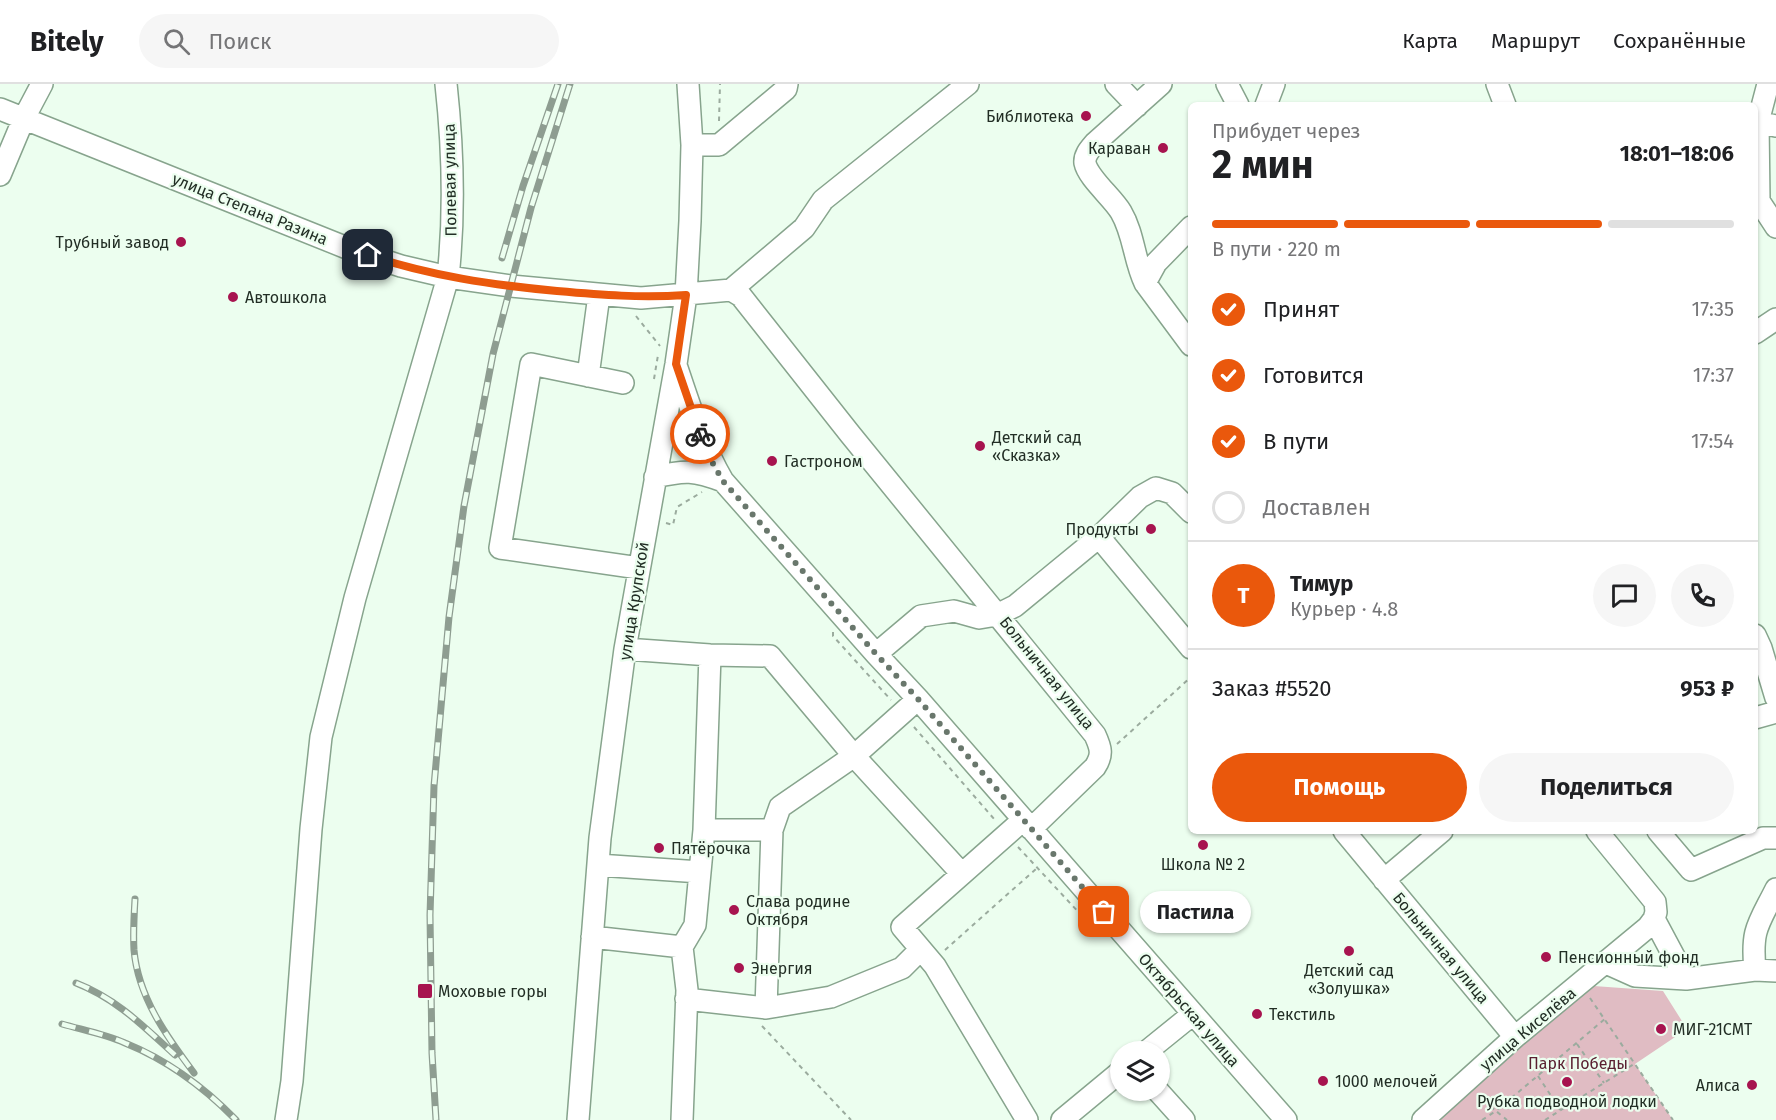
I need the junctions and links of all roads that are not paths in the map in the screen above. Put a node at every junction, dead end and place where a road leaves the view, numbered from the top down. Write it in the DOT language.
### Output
graph roads {
  1 [pos="42,84"];
  2 [pos="447,84"];
  3 [pos="688,84"];
  4 [pos="787,84"];
  5 [pos="968,84"];
  6 [pos="1116,84"];
  7 [pos="1161,84"];
  8 [pos="1227,84"];
  9 [pos="1274,84"];
  10 [pos="1497,84"];
  11 [pos="1768,84"];
  12 [pos="1236,102"];
  13 [pos="1267,102"];
  14 [pos="1504,102"];
  15 [pos="1137,106"];
  16 [pos="0,109"];
  17 [pos="24,118"];
  18 [pos="1767,124"];
  19 [pos="692,145"];
  20 [pos="0,174"];
  21 [pos="1776,227"];
  22 [pos="1188,230"];
  23 [pos="448,277"];
  24 [pos="1145,283"];
  25 [pos="731,290"];
  26 [pos="599,295"];
  27 [pos="686,295"];
  28 [pos="1776,319"];
  29 [pos="1758,331"];
  30 [pos="1188,341"];
  31 [pos="676,364"];
  32 [pos="588,376"];
  33 [pos="623,383"];
  34 [pos="655,477"];
  35 [pos="715,485"];
  36 [pos="1188,509"];
  37 [pos="1099,537"];
  38 [pos="639,568"];
  39 [pos="997,615"];
  40 [pos="1758,642"];
  41 [pos="1188,644"];
  42 [pos="625,650"];
  43 [pos="876,654"];
  44 [pos="710,655"];
  45 [pos="1776,698"];
  46 [pos="918,699"];
  47 [pos="1776,712"];
  48 [pos="1758,717"];
  49 [pos="854,756"];
  50 [pos="1027,824"];
  51 [pos="704,830"];
  52 [pos="772,830"];
  53 [pos="1346,834"];
  54 [pos="1438,834"];
  55 [pos="1600,834"];
  56 [pos="1661,834"];
  57 [pos="1776,838"];
  58 [pos="598,865"];
  59 [pos="700,872"];
  60 [pos="962,874"];
  61 [pos="1384,880"];
  62 [pos="1776,889"];
  63 [pos="1655,916"];
  64 [pos="592,937"];
  65 [pos="682,946"];
  66 [pos="926,956"];
  67 [pos="1606,963"];
  68 [pos="1766,970"];
  69 [pos="1686,979"];
  70 [pos="686,999"];
  71 [pos="766,1008"];
  72 [pos="1193,1014"];
  73 [pos="1515,1037"];
  74 [pos="1160,1041"];
  75 [pos="1110,1080"];
  76 [pos="1167,1101"];
  77 [pos="286,1120"];
  78 [pos="578,1120"];
  79 [pos="682,1120"];
  80 [pos="1027,1120"];
  81 [pos="1062,1120"];
  82 [pos="1184,1120"];
  83 [pos="1286,1120"];
  84 [pos="1423,1120"];
  1 -- 17 [label="street"];
  2 -- 23 [label="street, Полевая улица"];
  3 -- 19 [label="street, улица Крупской"];
  4 -- 19 [label="street"];
  5 -- 25 [label="street"];
  6 -- 15 [label="street"];
  7 -- 15 [label="street"];
  8 -- 12 [label="street"];
  9 -- 13 [label="street"];
  10 -- 14 [label="street"];
  11 -- 18 [label="street"];
  15 -- 24 [label="street"];
  16 -- 17 [label="street, улица Степана Разина"];
  17 -- 20 [label="street"];
  17 -- 23 [label="street, улица Степана Разина"];
  18 -- 21 [label="street"];
  19 -- 27 [label="street, улица Крупской"];
  22 -- 24 [label="street"];
  23 -- 26 [label="street, улица Степана Разина"];
  23 -- 77 [label="street, Полевая улица"];
  24 -- 30 [label="street"];
  25 -- 27 [label="street, улица Степана Разина"];
  25 -- 39 [label="street"];
  26 -- 27 [label="street, улица Степана Разина"];
  26 -- 32 [label="street"];
  27 -- 31 [label="street, улица Крупской"];
  28 -- 29 [label="street"];
  31 -- 34 [label="street, улица Крупской"];
  31 -- 35 [label="street, Октябрьская улица"];
  32 -- 33 [label="street"];
  32 -- 38 [label="street"];
  34 -- 35 [label="street"];
  34 -- 38 [label="street, улица Крупской"];
  35 -- 43 [label="street, Октябрьская улица"];
  36 -- 37 [label="street, Больничная улица"];
  37 -- 39 [label="street, Больничная улица"];
  37 -- 41 [label="street"];
  38 -- 42 [label="street, улица Крупской"];
  39 -- 43 [label="street"];
  39 -- 50 [label="street, Больничная улица"];
  40 -- 45 [label="street"];
  42 -- 44 [label="street"];
  42 -- 58 [label="street, улица Крупской"];
  43 -- 46 [label="street, Октябрьская улица"];
  44 -- 49 [label="street"];
  44 -- 51 [label="street"];
  46 -- 49 [label="street"];
  46 -- 50 [label="street, Октябрьская улица"];
  47 -- 48 [label="street"];
  49 -- 52 [label="street"];
  49 -- 60 [label="street"];
  50 -- 60 [label="street"];
  50 -- 72 [label="street, Октябрьская улица"];
  51 -- 52 [label="street"];
  51 -- 59 [label="street"];
  52 -- 71 [label="street"];
  53 -- 61 [label="street, Больничная улица"];
  54 -- 61 [label="street"];
  55 -- 63 [label="street"];
  56 -- 57 [label="street"];
  58 -- 59 [label="street"];
  58 -- 64 [label="street, улица Крупской"];
  59 -- 65 [label="street"];
  60 -- 66 [label="street"];
  61 -- 73 [label="street, Больничная улица"];
  62 -- 68 [label="street"];
  63 -- 67 [label="street, улица Киселёва"];
  63 -- 69 [label="street"];
  64 -- 65 [label="street"];
  64 -- 78 [label="street, улица Крупской"];
  65 -- 70 [label="street"];
  66 -- 71 [label="street"];
  66 -- 80 [label="street"];
  67 -- 69 [label="street"];
  67 -- 73 [label="street, улица Киселёва"];
  68 -- 69 [label="street"];
  70 -- 71 [label="street"];
  70 -- 79 [label="street"];
  72 -- 74 [label="street"];
  72 -- 83 [label="street, Октябрьская улица"];
  73 -- 84 [label="street, улица Киселёва"];
  75 -- 81 [label="street"];
  76 -- 82 [label="street"];
}
